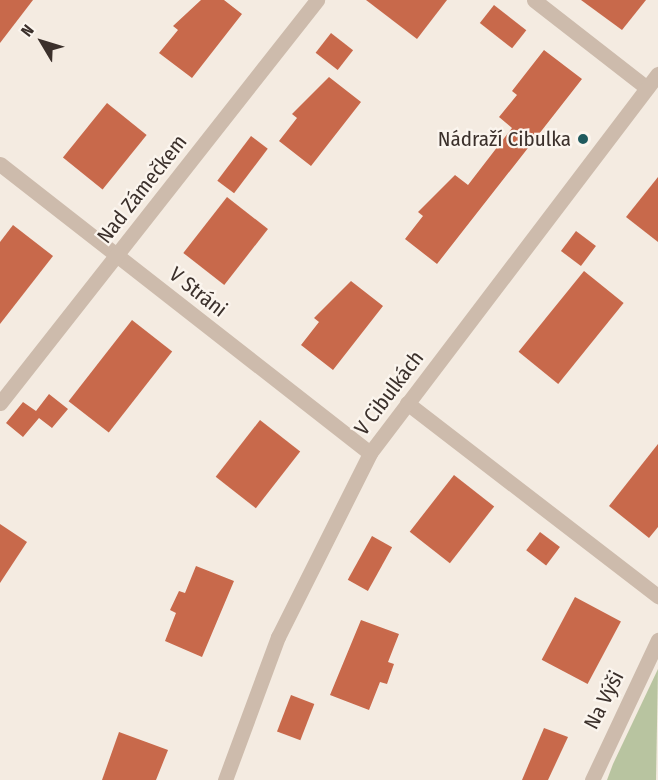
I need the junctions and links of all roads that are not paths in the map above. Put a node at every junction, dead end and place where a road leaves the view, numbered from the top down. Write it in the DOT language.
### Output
graph roads {
  1 [pos="317,0"];
  2 [pos="534,0"];
  3 [pos="658,74"];
  4 [pos="647,88"];
  5 [pos="0,164"];
  6 [pos="117,255"];
  7 [pos="0,403"];
  8 [pos="407,403"];
  9 [pos="370,453"];
  10 [pos="658,596"];
  11 [pos="658,640"];
  12 [pos="225,780"];
  13 [pos="592,780"];
  1 -- 6 [label="street, Nad Zámečkem"];
  2 -- 4 [label="street"];
  3 -- 4 [label="street, V Cibulkách"];
  4 -- 8 [label="street, V Cibulkách"];
  5 -- 6 [label="street, V Stráni"];
  6 -- 7 [label="street, Nad Zámečkem"];
  6 -- 9 [label="street, V Stráni"];
  8 -- 9 [label="street, V Cibulkách"];
  8 -- 10 [label="street"];
  9 -- 12 [label="street, V Cibulkách"];
  11 -- 13 [label="street, Na Výši"];
}
